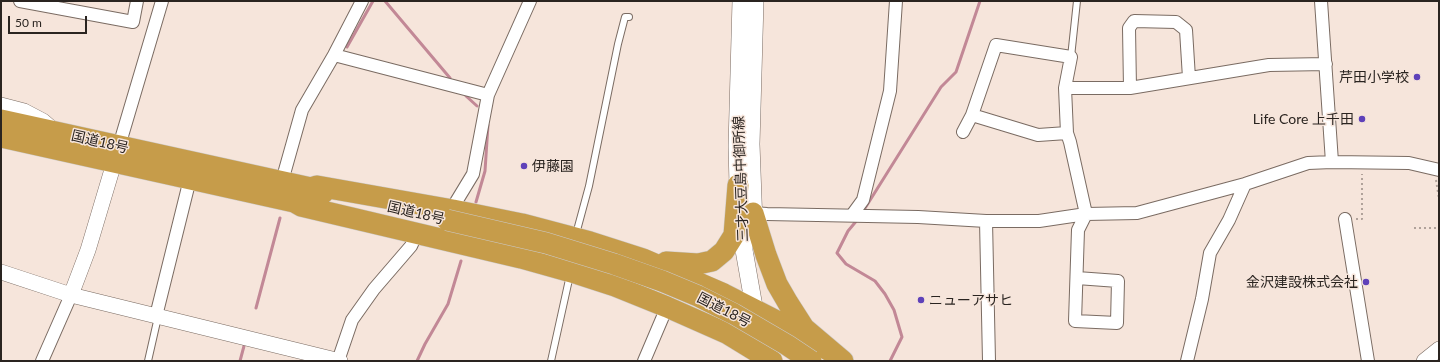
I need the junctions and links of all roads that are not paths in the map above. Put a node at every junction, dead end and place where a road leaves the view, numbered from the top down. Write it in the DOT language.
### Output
graph roads {
  1 [pos="20,1"];
  2 [pos="137,1"];
  3 [pos="162,1"];
  4 [pos="362,1"];
  5 [pos="530,1"];
  6 [pos="741,1"];
  7 [pos="755,1"];
  8 [pos="896,1"];
  9 [pos="1077,1"];
  10 [pos="1321,1"];
  11 [pos="630,18"];
  12 [pos="334,55"];
  13 [pos="1071,57"];
  14 [pos="1326,64"];
  15 [pos="1189,78"];
  16 [pos="1065,88"];
  17 [pos="1130,88"];
  18 [pos="488,95"];
  19 [pos="1,105"];
  20 [pos="972,115"];
  21 [pos="1,120"];
  22 [pos="56,132"];
  23 [pos="963,132"];
  24 [pos="1067,133"];
  25 [pos="1,137"];
  26 [pos="117,155"];
  27 [pos="1332,162"];
  28 [pos="1437,169"];
  29 [pos="190,179"];
  30 [pos="282,182"];
  31 [pos="1244,184"];
  32 [pos="738,185"];
  33 [pos="294,202"];
  34 [pos="753,213"];
  35 [pos="1086,214"];
  36 [pos="858,216"];
  37 [pos="1345,219"];
  38 [pos="448,220"];
  39 [pos="986,221"];
  40 [pos="417,233"];
  41 [pos="575,238"];
  42 [pos="643,259"];
  43 [pos="1,272"];
  44 [pos="571,272"];
  45 [pos="1077,278"];
  46 [pos="70,295"];
  47 [pos="667,307"];
  48 [pos="758,311"];
  49 [pos="157,316"];
  50 [pos="1439,349"];
  51 [pos="837,356"];
  52 [pos="767,359"];
  53 [pos="42,361"];
  54 [pos="148,361"];
  55 [pos="339,361"];
  56 [pos="551,361"];
  57 [pos="644,361"];
  58 [pos="799,361"];
  59 [pos="811,361"];
  60 [pos="989,361"];
  61 [pos="1187,361"];
  62 [pos="1368,361"];
  63 [pos="1424,361"];
  1 -- 2 [label="street"];
  3 -- 26 [label="street"];
  4 -- 12 [label="street"];
  5 -- 18 [label="street"];
  6 -- 32 [label="main road, 三才大豆島中御所線"];
  7 -- 34 [label="main road, 三才大豆島中御所線"];
  8 -- 36 [label="street"];
  9 -- 13 [label="lane"];
  10 -- 14 [label="street"];
  11 -- 41 [label="lane"];
  12 -- 18 [label="street"];
  12 -- 30 [label="street"];
  13 -- 16 [label="street"];
  13 -- 20 [label="street"];
  14 -- 15 [label="street"];
  14 -- 27 [label="street"];
  15 -- 17 [label="street"];
  15 -- 17 [label="street"];
  16 -- 17 [label="street"];
  16 -- 24 [label="street"];
  18 -- 38 [label="street"];
  19 -- 22 [label="street"];
  20 -- 23 [label="street"];
  20 -- 24 [label="street"];
  21 -- 22 [label="highway, 国道18号"];
  22 -- 26 [label="highway, 国道18号"];
  24 -- 35 [label="street"];
  25 -- 26 [label="highway, 国道18号"];
  26 -- 29 [label="highway, 国道18号"];
  26 -- 30 [label="highway, 国道18号"];
  26 -- 46 [label="street"];
  27 -- 28 [label="street"];
  27 -- 31 [label="street"];
  29 -- 33 [label="highway, 国道18号"];
  29 -- 49 [label="street"];
  30 -- 38 [label="highway, 国道18号"];
  31 -- 35 [label="street"];
  31 -- 61 [label="street"];
  32 -- 42 [label="highway"];
  32 -- 48 [label="main road, 三才大豆島中御所線"];
  33 -- 38 [label="highway, 国道18号"];
  33 -- 40 [label="highway"];
  34 -- 36 [label="street"];
  34 -- 48 [label="main road, 三才大豆島中御所線"];
  34 -- 51 [label="highway"];
  35 -- 39 [label="street"];
  35 -- 45 [label="street"];
  36 -- 39 [label="street"];
  37 -- 62 [label="street"];
  38 -- 41 [label="highway"];
  38 -- 58 [label="highway, 国道18号"];
  38 -- 59 [label="highway, 国道18号, bridge"];
  39 -- 60 [label="street"];
  40 -- 44 [label="highway"];
  40 -- 55 [label="street"];
  41 -- 42 [label="highway"];
  42 -- 48 [label="highway"];
  43 -- 46 [label="street"];
  44 -- 47 [label="highway"];
  44 -- 56 [label="lane"];
  45 -- 45 [label="street"];
  46 -- 49 [label="street"];
  46 -- 53 [label="street"];
  47 -- 52 [label="highway"];
  47 -- 57 [label="street"];
  48 -- 51 [label="highway"];
  48 -- 52 [label="main road, 三才大豆島中御所線"];
  49 -- 54 [label="lane"];
  49 -- 55 [label="street"];
  50 -- 63 [label="street"];
}
